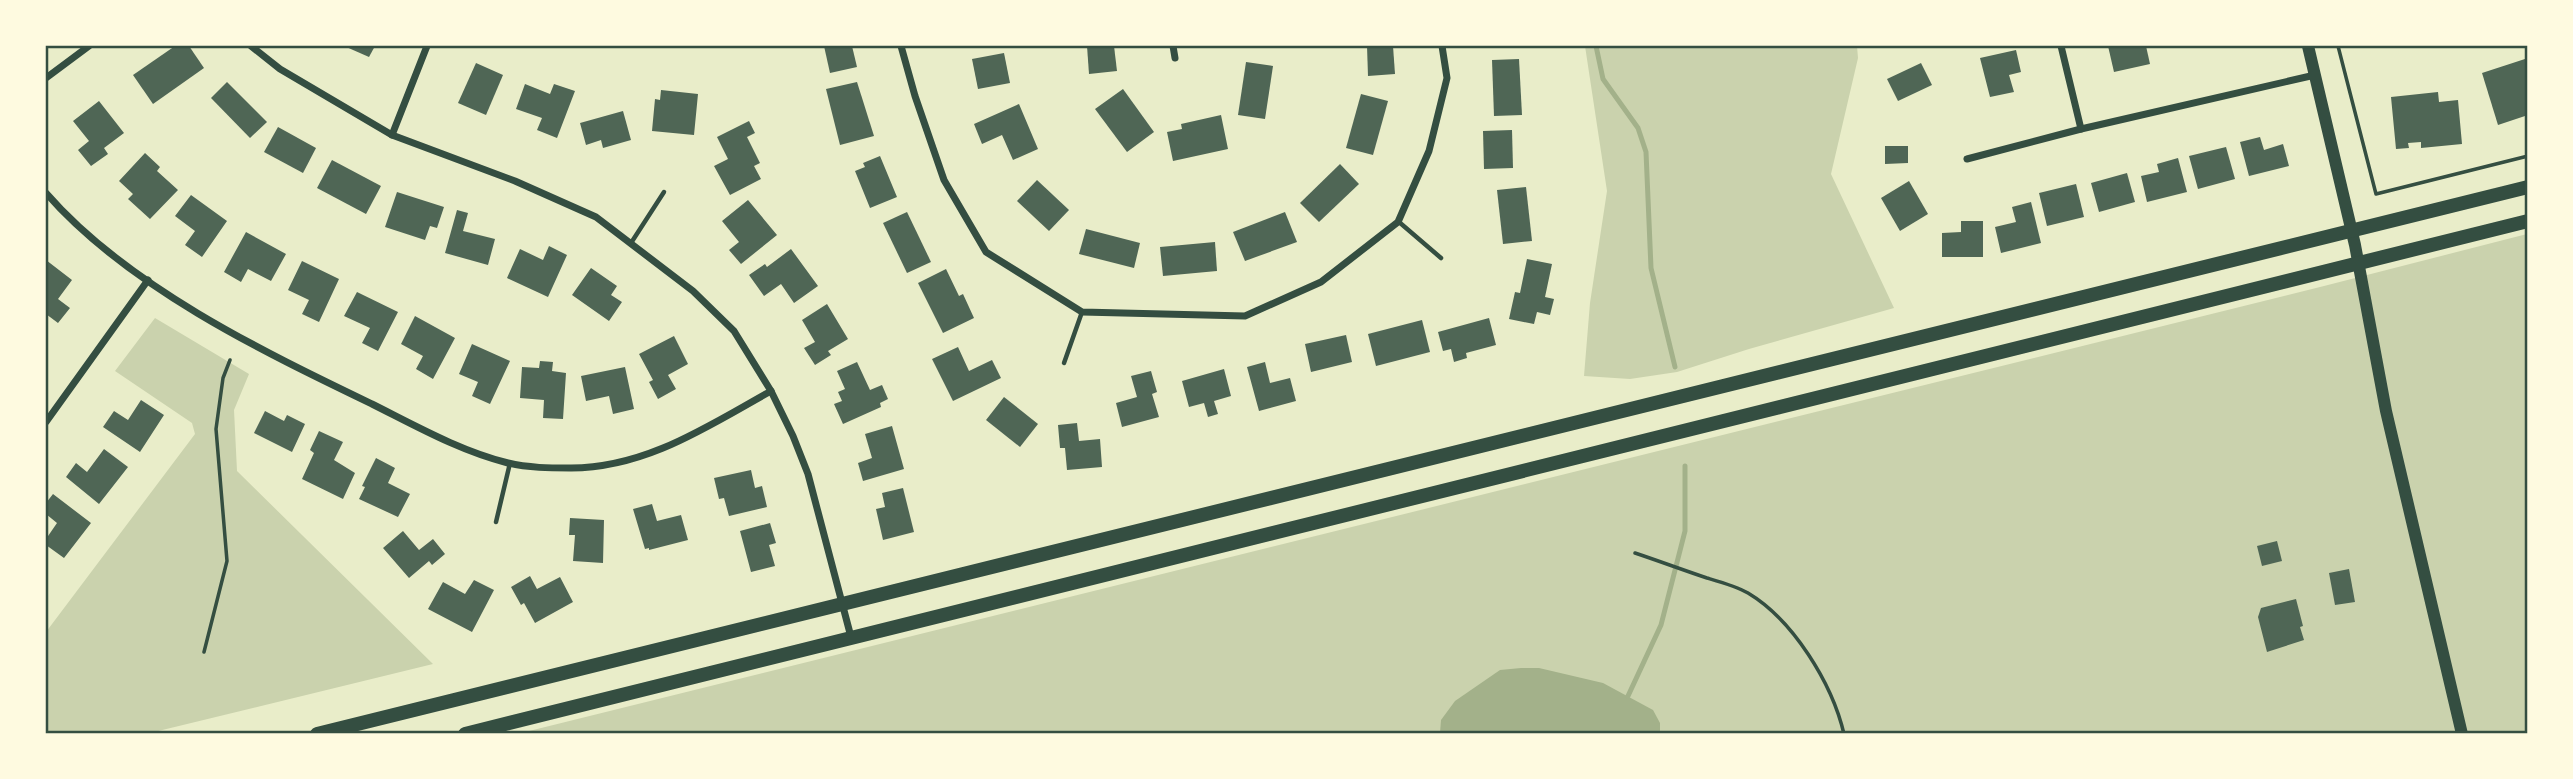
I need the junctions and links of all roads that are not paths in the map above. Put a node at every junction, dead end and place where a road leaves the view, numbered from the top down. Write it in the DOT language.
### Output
graph roads {
  1 [pos="89,46"];
  2 [pos="251,46"];
  3 [pos="427,46"];
  4 [pos="901,46"];
  5 [pos="1173,46"];
  6 [pos="1442,46"];
  7 [pos="2062,46"];
  8 [pos="2308,46"];
  9 [pos="1175,58"];
  10 [pos="2315,75"];
  11 [pos="46,78"];
  12 [pos="2081,129"];
  13 [pos="392,135"];
  14 [pos="1967,159"];
  15 [pos="2528,187"];
  16 [pos="664,192"];
  17 [pos="46,193"];
  18 [pos="2528,221"];
  19 [pos="1398,222"];
  20 [pos="2351,229"];
  21 [pos="631,243"];
  22 [pos="1441,258"];
  23 [pos="2358,263"];
  24 [pos="148,280"];
  25 [pos="1082,312"];
  26 [pos="1064,363"];
  27 [pos="771,391"];
  28 [pos="46,422"];
  29 [pos="510,463"];
  30 [pos="496,522"];
  31 [pos="842,604"];
  32 [pos="851,637"];
  33 [pos="317,733"];
  34 [pos="465,733"];
  35 [pos="2462,733"];
  1 -- 11 [label="street"];
  2 -- 13 [label="street"];
  3 -- 13 [label="street"];
  4 -- 25 [label="street"];
  5 -- 9 [label="street"];
  6 -- 19 [label="street"];
  7 -- 12 [label="street"];
  8 -- 10 [label="street"];
  10 -- 12 [label="street"];
  10 -- 20 [label="street"];
  12 -- 14 [label="street"];
  13 -- 21 [label="street"];
  15 -- 20 [label="main road"];
  16 -- 21 [label="lane"];
  17 -- 24 [label="street"];
  18 -- 23 [label="main road"];
  19 -- 22 [label="lane"];
  19 -- 25 [label="street"];
  20 -- 23 [label="street"];
  20 -- 31 [label="main road"];
  21 -- 27 [label="street"];
  23 -- 32 [label="main road"];
  23 -- 35 [label="street"];
  24 -- 28 [label="street"];
  24 -- 29 [label="street"];
  25 -- 26 [label="lane"];
  27 -- 29 [label="street"];
  27 -- 31 [label="street"];
  29 -- 30 [label="lane"];
  31 -- 32 [label="street"];
  31 -- 33 [label="main road"];
  32 -- 34 [label="main road"];
}
